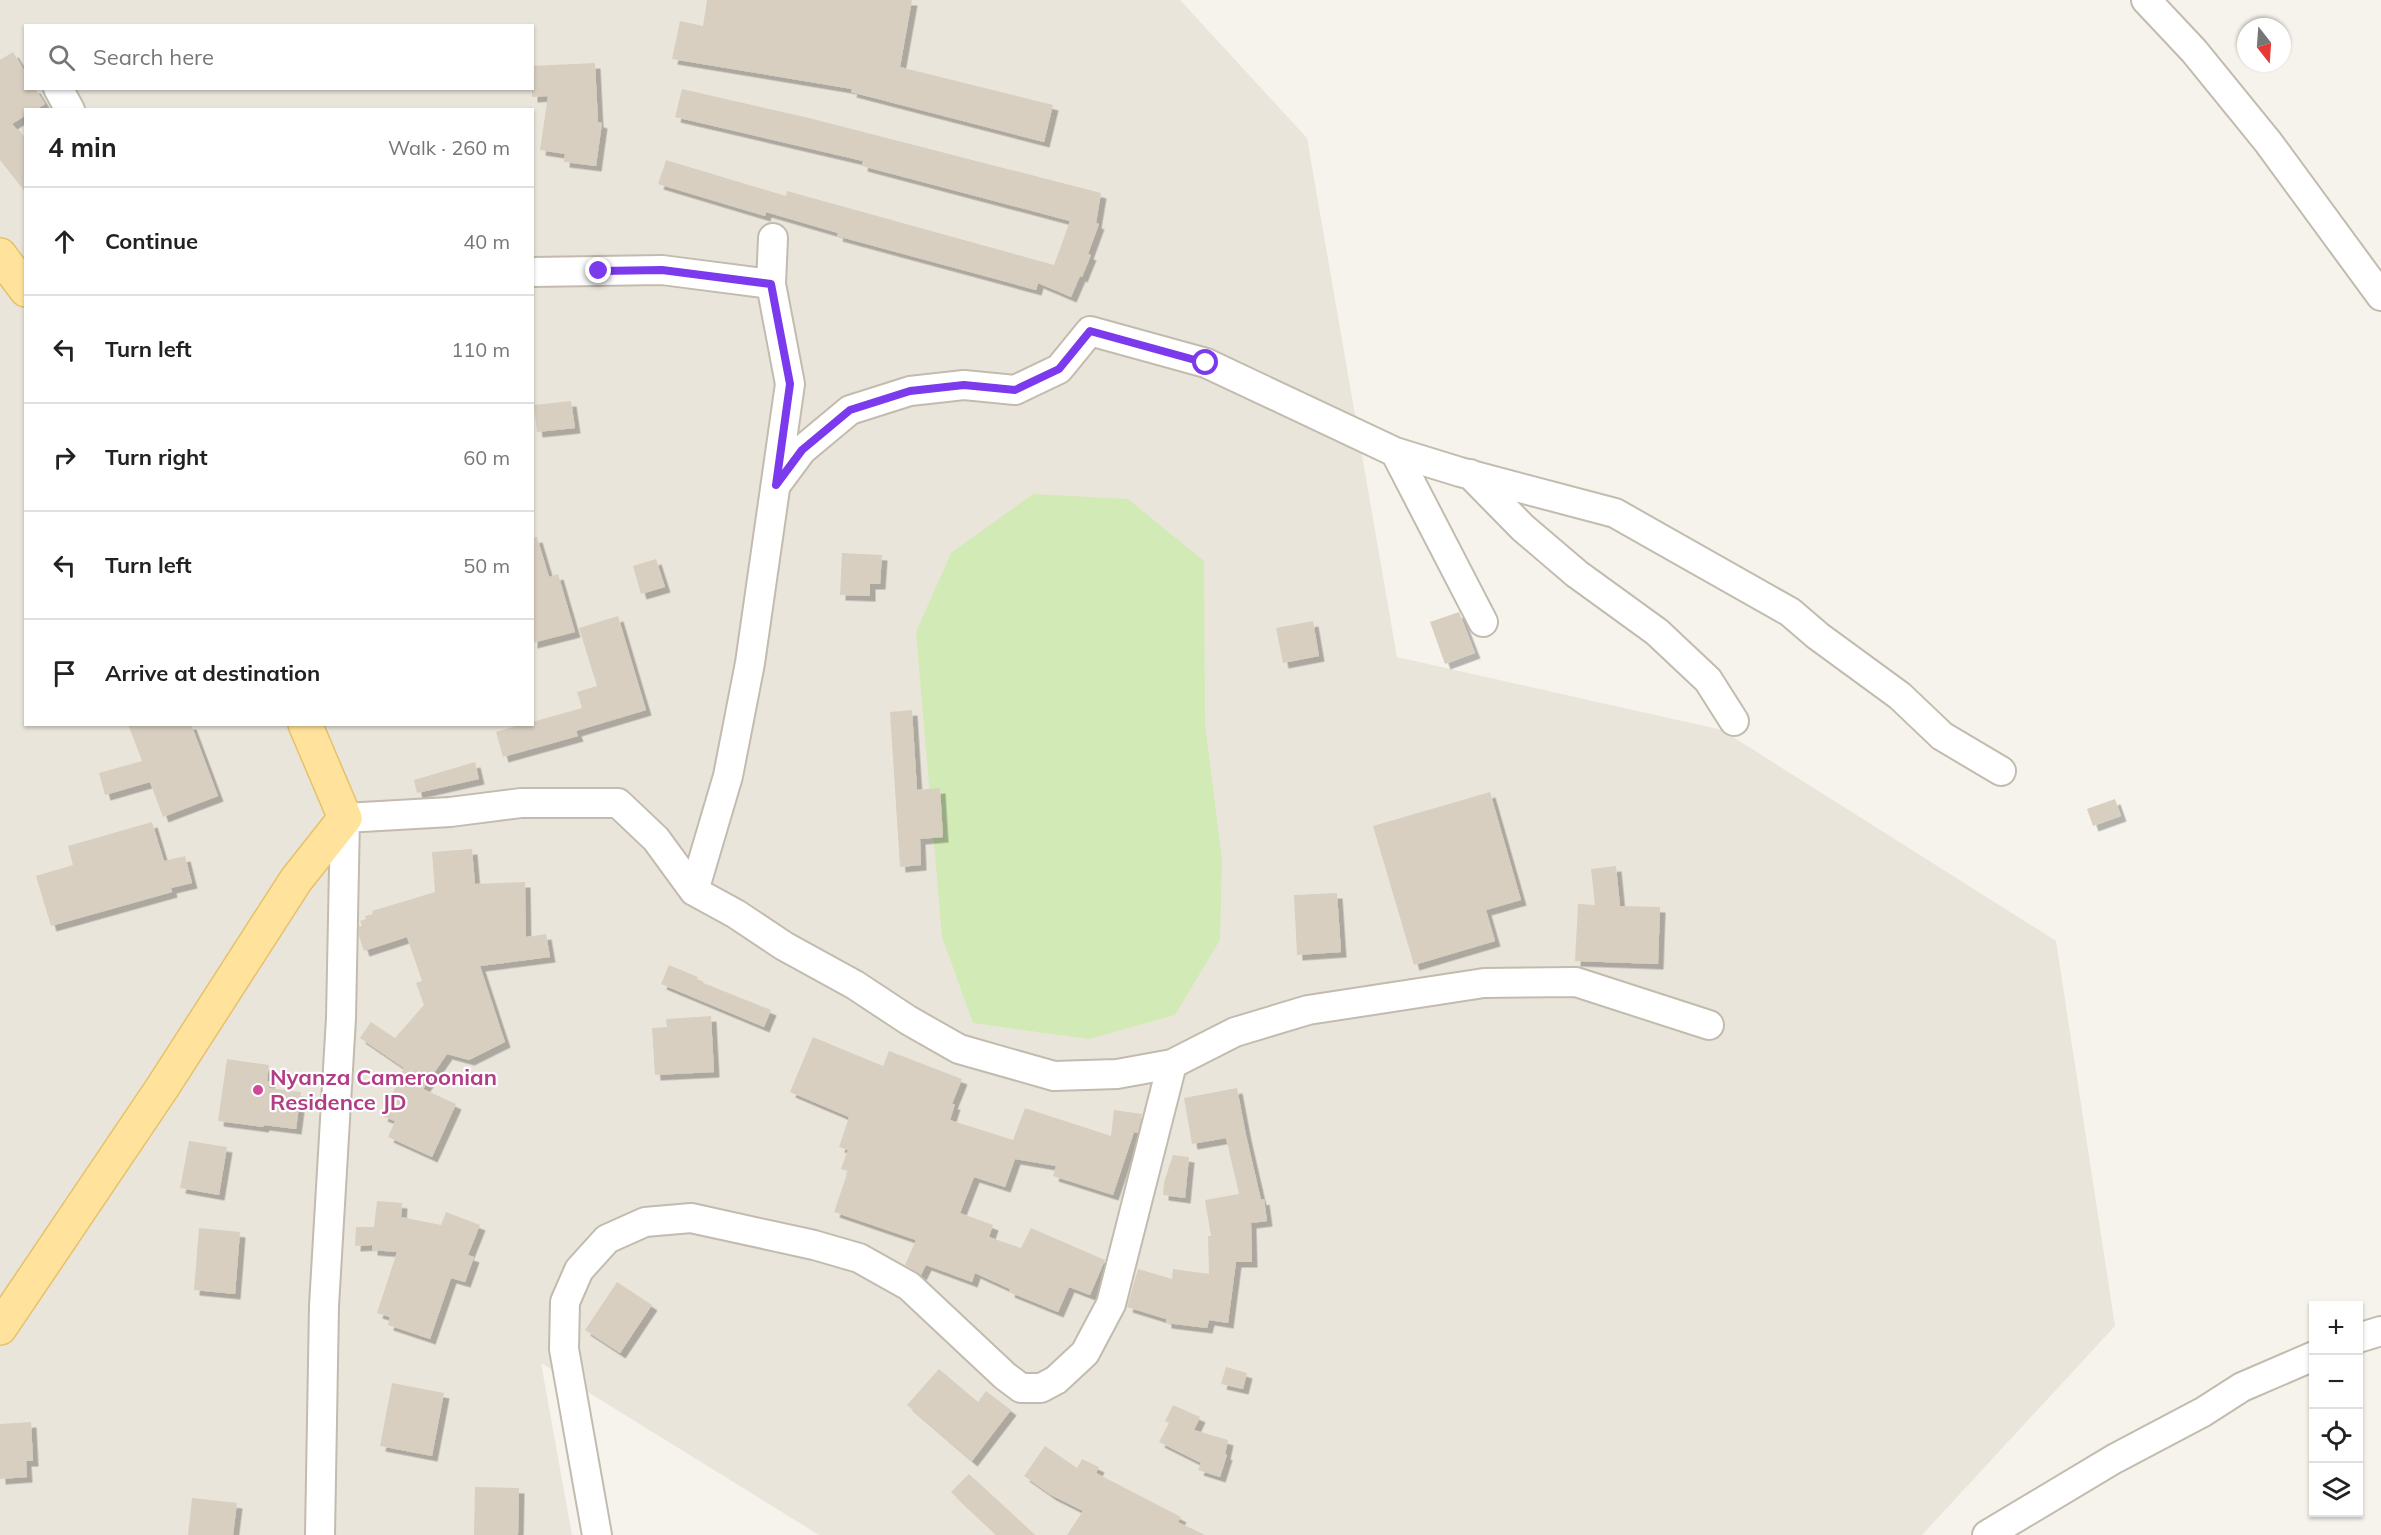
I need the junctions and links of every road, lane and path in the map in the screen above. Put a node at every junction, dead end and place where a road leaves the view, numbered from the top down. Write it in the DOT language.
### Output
graph roads {
  1 [pos="2146,0"];
  2 [pos="59,90"];
  3 [pos="69,108"];
  4 [pos="773,238"];
  5 [pos="0,255"];
  6 [pos="534,272"];
  7 [pos="771,284"];
  8 [pos="24,287"];
  9 [pos="2381,296"];
  10 [pos="1395,452"];
  11 [pos="1470,474"];
  12 [pos="776,485"];
  13 [pos="1483,622"];
  14 [pos="1734,721"];
  15 [pos="306,726"];
  16 [pos="2001,771"];
  17 [pos="345,818"];
  18 [pos="694,891"];
  19 [pos="1709,1025"];
  20 [pos="1172,1064"];
  21 [pos="0,1328"];
  22 [pos="2381,1331"];
  23 [pos="2363,1336"];
  24 [pos="2309,1358"];
  25 [pos="320,1535"];
  26 [pos="597,1535"];
  27 [pos="1987,1535"];
  1 -- 9 [label="street"];
  2 -- 3 [label="street"];
  4 -- 7 [label="street"];
  5 -- 8 [label="main road"];
  6 -- 7 [label="street"];
  7 -- 12 [label="street"];
  10 -- 11 [label="street"];
  10 -- 12 [label="street"];
  10 -- 13 [label="street"];
  11 -- 14 [label="street"];
  11 -- 16 [label="street"];
  12 -- 18 [label="street"];
  15 -- 17 [label="main road"];
  17 -- 18 [label="street"];
  17 -- 21 [label="main road"];
  17 -- 25 [label="street"];
  18 -- 20 [label="street"];
  19 -- 20 [label="street"];
  20 -- 26 [label="street"];
  22 -- 23 [label="street"];
  24 -- 27 [label="street"];
}
